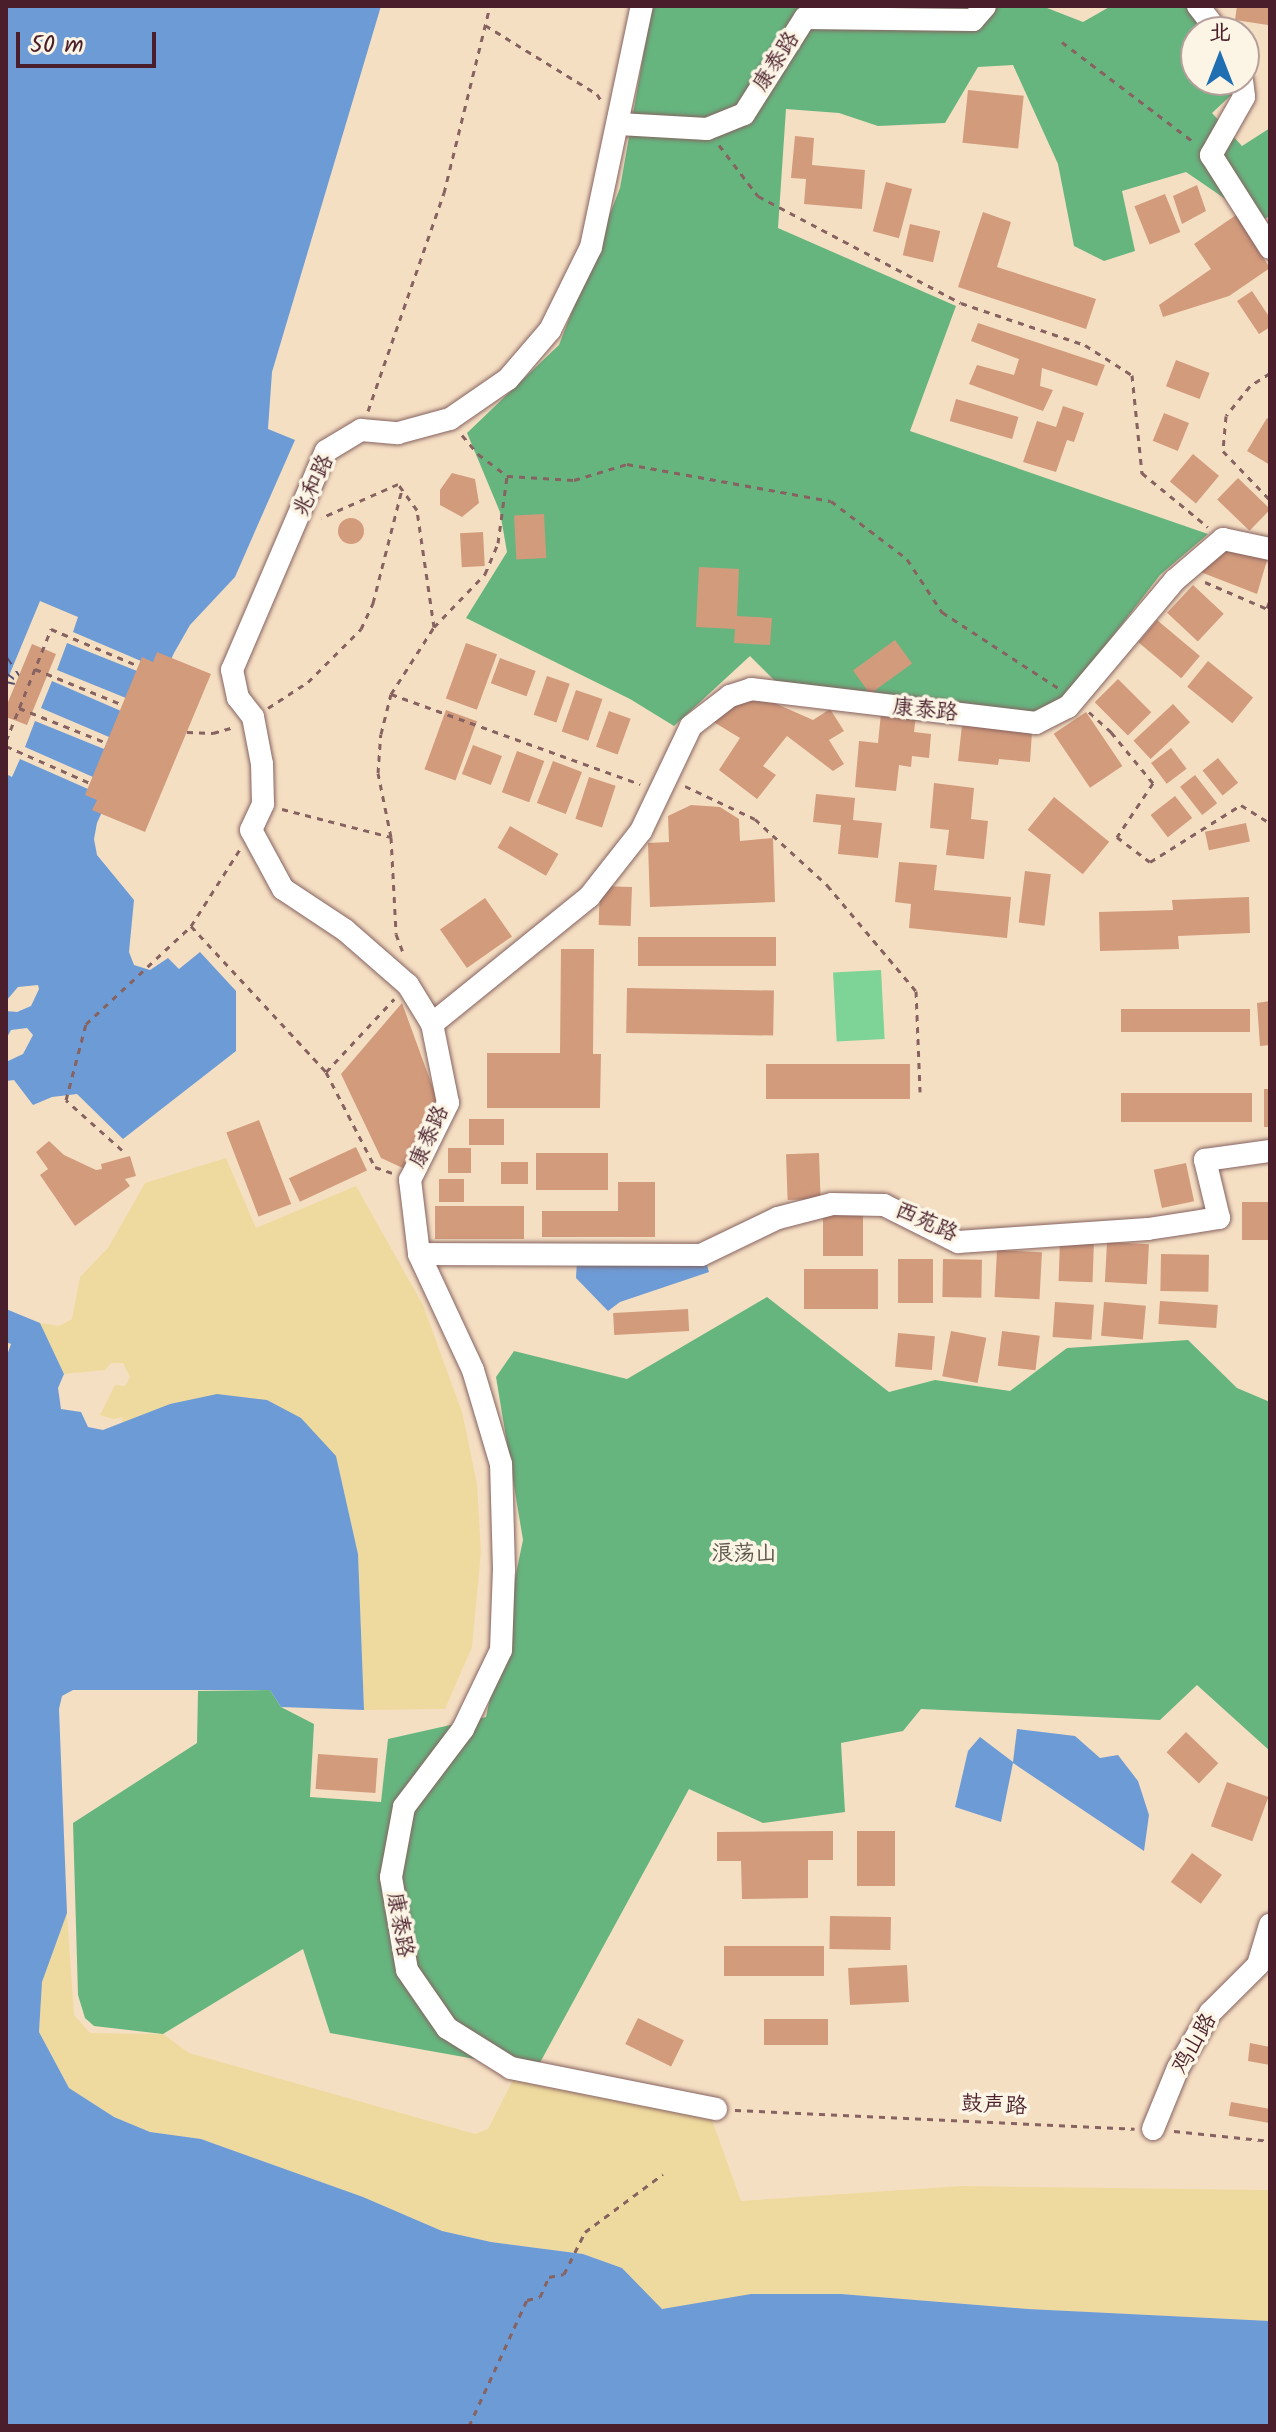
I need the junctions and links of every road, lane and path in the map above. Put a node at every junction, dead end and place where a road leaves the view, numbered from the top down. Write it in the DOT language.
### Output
graph roads {
  1 [pos="490,6"];
  2 [pos="642,6"];
  3 [pos="985,6"];
  4 [pos="485,25"];
  5 [pos="1062,42"];
  6 [pos="1244,96"];
  7 [pos="619,124"];
  8 [pos="707,129"];
  9 [pos="1211,155"];
  10 [pos="1270,248"];
  11 [pos="1270,373"];
  12 [pos="450,419"];
  13 [pos="361,430"];
  14 [pos="507,476"];
  15 [pos="402,489"];
  16 [pos="1270,500"];
  17 [pos="293,530"];
  18 [pos="1223,539"];
  19 [pos="1270,549"];
  20 [pos="1183,573"];
  21 [pos="1270,600"];
  22 [pos="1268,609"];
  23 [pos="434,627"];
  24 [pos="139,666"];
  25 [pos="35,669"];
  26 [pos="391,694"];
  27 [pos="1075,699"];
  28 [pos="123,705"];
  29 [pos="19,708"];
  30 [pos="253,717"];
  31 [pos="187,732"];
  32 [pos="107,743"];
  33 [pos="6,744"];
  34 [pos="90,783"];
  35 [pos="663,784"];
  36 [pos="263,804"];
  37 [pos="1270,823"];
  38 [pos="251,830"];
  39 [pos="391,837"];
  40 [pos="191,926"];
  41 [pos="406,960"];
  42 [pos="408,985"];
  43 [pos="432,1024"];
  44 [pos="326,1072"];
  45 [pos="920,1092"];
  46 [pos="122,1150"];
  47 [pos="1270,1151"];
  48 [pos="410,1180"];
  49 [pos="419,1254"];
  50 [pos="1270,1925"];
  51 [pos="716,2109"];
  52 [pos="1153,2129"];
  53 [pos="1270,2141"];
  54 [pos="663,2174"];
  55 [pos="469,2426"];
  1 -- 4 [label="path"];
  2 -- 7 [label="street"];
  3 -- 8 [label="street, 康泰路"];
  4 -- 7 [label="path"];
  4 -- 13 [label="path"];
  5 -- 9 [label="path"];
  6 -- 9 [label="street"];
  7 -- 8 [label="street, 康泰路"];
  7 -- 12 [label="street"];
  8 -- 18 [label="path"];
  9 -- 10 [label="street"];
  11 -- 16 [label="path"];
  12 -- 13 [label="street"];
  12 -- 14 [label="path"];
  13 -- 17 [label="street, 兆和路"];
  14 -- 23 [label="path"];
  14 -- 27 [label="path"];
  15 -- 17 [label="path"];
  15 -- 23 [label="path"];
  15 -- 30 [label="path"];
  17 -- 30 [label="street, 兆和路"];
  18 -- 19 [label="street"];
  18 -- 20 [label="street, 康泰路"];
  20 -- 22 [label="path"];
  20 -- 27 [label="street, 康泰路"];
  21 -- 22 [label="path"];
  23 -- 26 [label="path"];
  24 -- 25 [label="path"];
  25 -- 28 [label="path"];
  25 -- 29 [label="path"];
  26 -- 35 [label="path"];
  26 -- 39 [label="path"];
  27 -- 35 [label="street, 康泰路"];
  27 -- 37 [label="path"];
  29 -- 32 [label="path"];
  29 -- 33 [label="path"];
  30 -- 31 [label="path"];
  30 -- 36 [label="street, 兆和路"];
  33 -- 34 [label="path"];
  35 -- 43 [label="street, 康泰路"];
  35 -- 45 [label="path"];
  36 -- 38 [label="street, 兆和路"];
  36 -- 39 [label="path"];
  38 -- 40 [label="path"];
  38 -- 42 [label="street"];
  39 -- 41 [label="path"];
  40 -- 44 [label="path"];
  40 -- 46 [label="path"];
  42 -- 43 [label="street"];
  42 -- 44 [label="path"];
  43 -- 48 [label="street, 康泰路"];
  44 -- 48 [label="path"];
  47 -- 49 [label="street, 西苑路"];
  48 -- 49 [label="street, 康泰路"];
  49 -- 51 [label="street, 康泰路"];
  50 -- 52 [label="street, 鸡山路"];
  51 -- 52 [label="path, 鼓声路"];
  52 -- 53 [label="path, 鼓声路"];
  54 -- 55 [label="path"];
}
